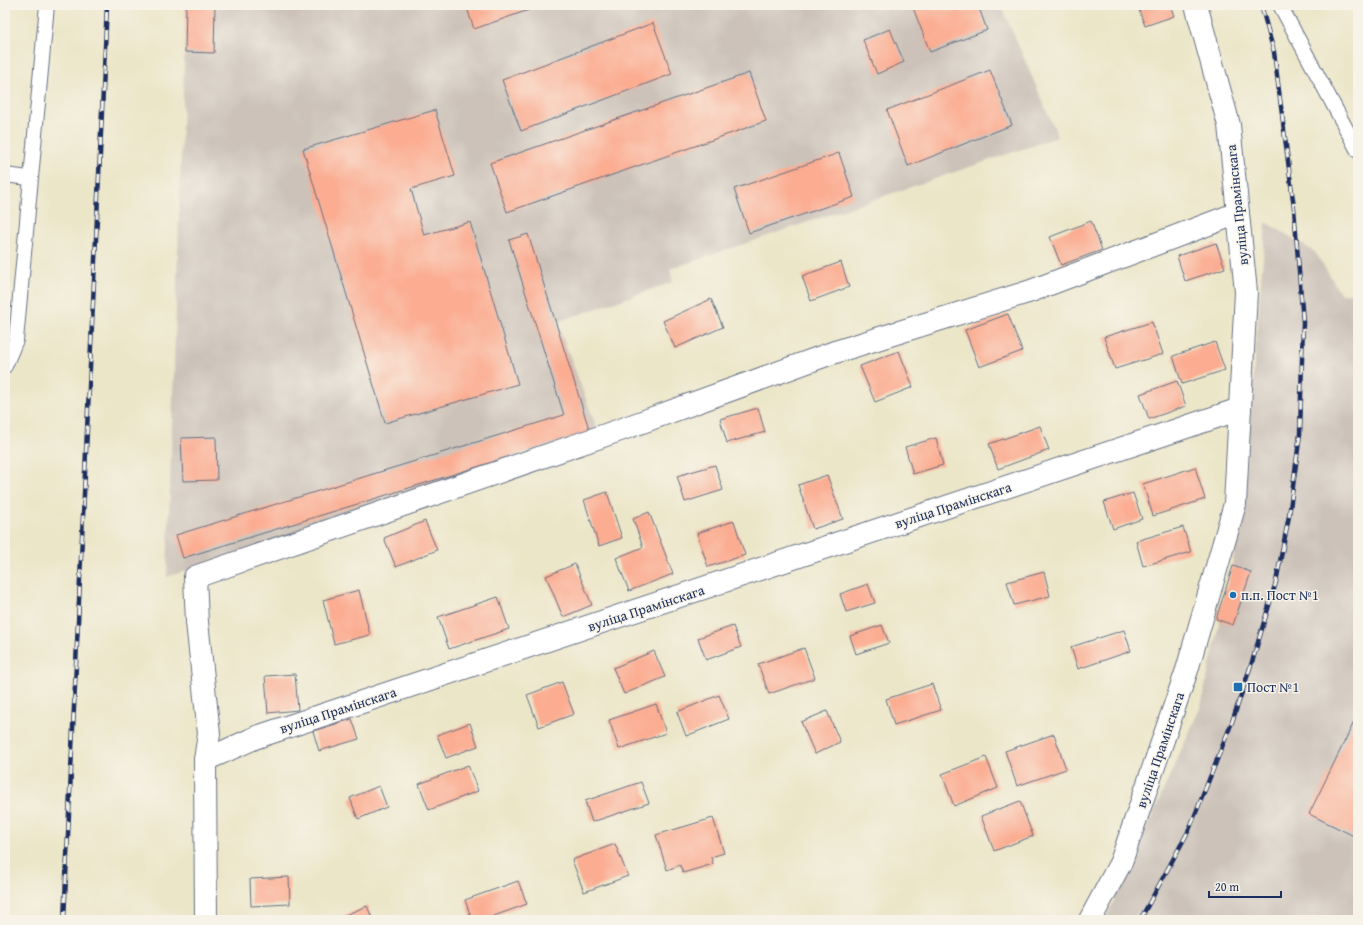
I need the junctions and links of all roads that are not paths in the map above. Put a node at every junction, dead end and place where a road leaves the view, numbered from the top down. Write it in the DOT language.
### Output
graph roads {
  1 [pos="46,5"];
  2 [pos="1196,5"];
  3 [pos="1280,5"];
  4 [pos="1344,125"];
  5 [pos="1358,131"];
  6 [pos="1358,151"];
  7 [pos="5,175"];
  8 [pos="30,178"];
  9 [pos="1238,213"];
  10 [pos="5,366"];
  11 [pos="1240,409"];
  12 [pos="205,760"];
  13 [pos="206,920"];
  14 [pos="1090,920"];
  1 -- 8 [label="lane"];
  2 -- 9 [label="street, вуліца Прамінскага"];
  3 -- 4 [label="lane"];
  4 -- 5 [label="lane"];
  4 -- 6 [label="lane"];
  7 -- 8 [label="lane"];
  8 -- 10 [label="lane"];
  9 -- 11 [label="street, вуліца Прамінскага"];
  9 -- 12 [label="street"];
  11 -- 12 [label="street, вуліца Прамінскага"];
  11 -- 14 [label="street, вуліца Прамінскага"];
  12 -- 13 [label="street"];
}
